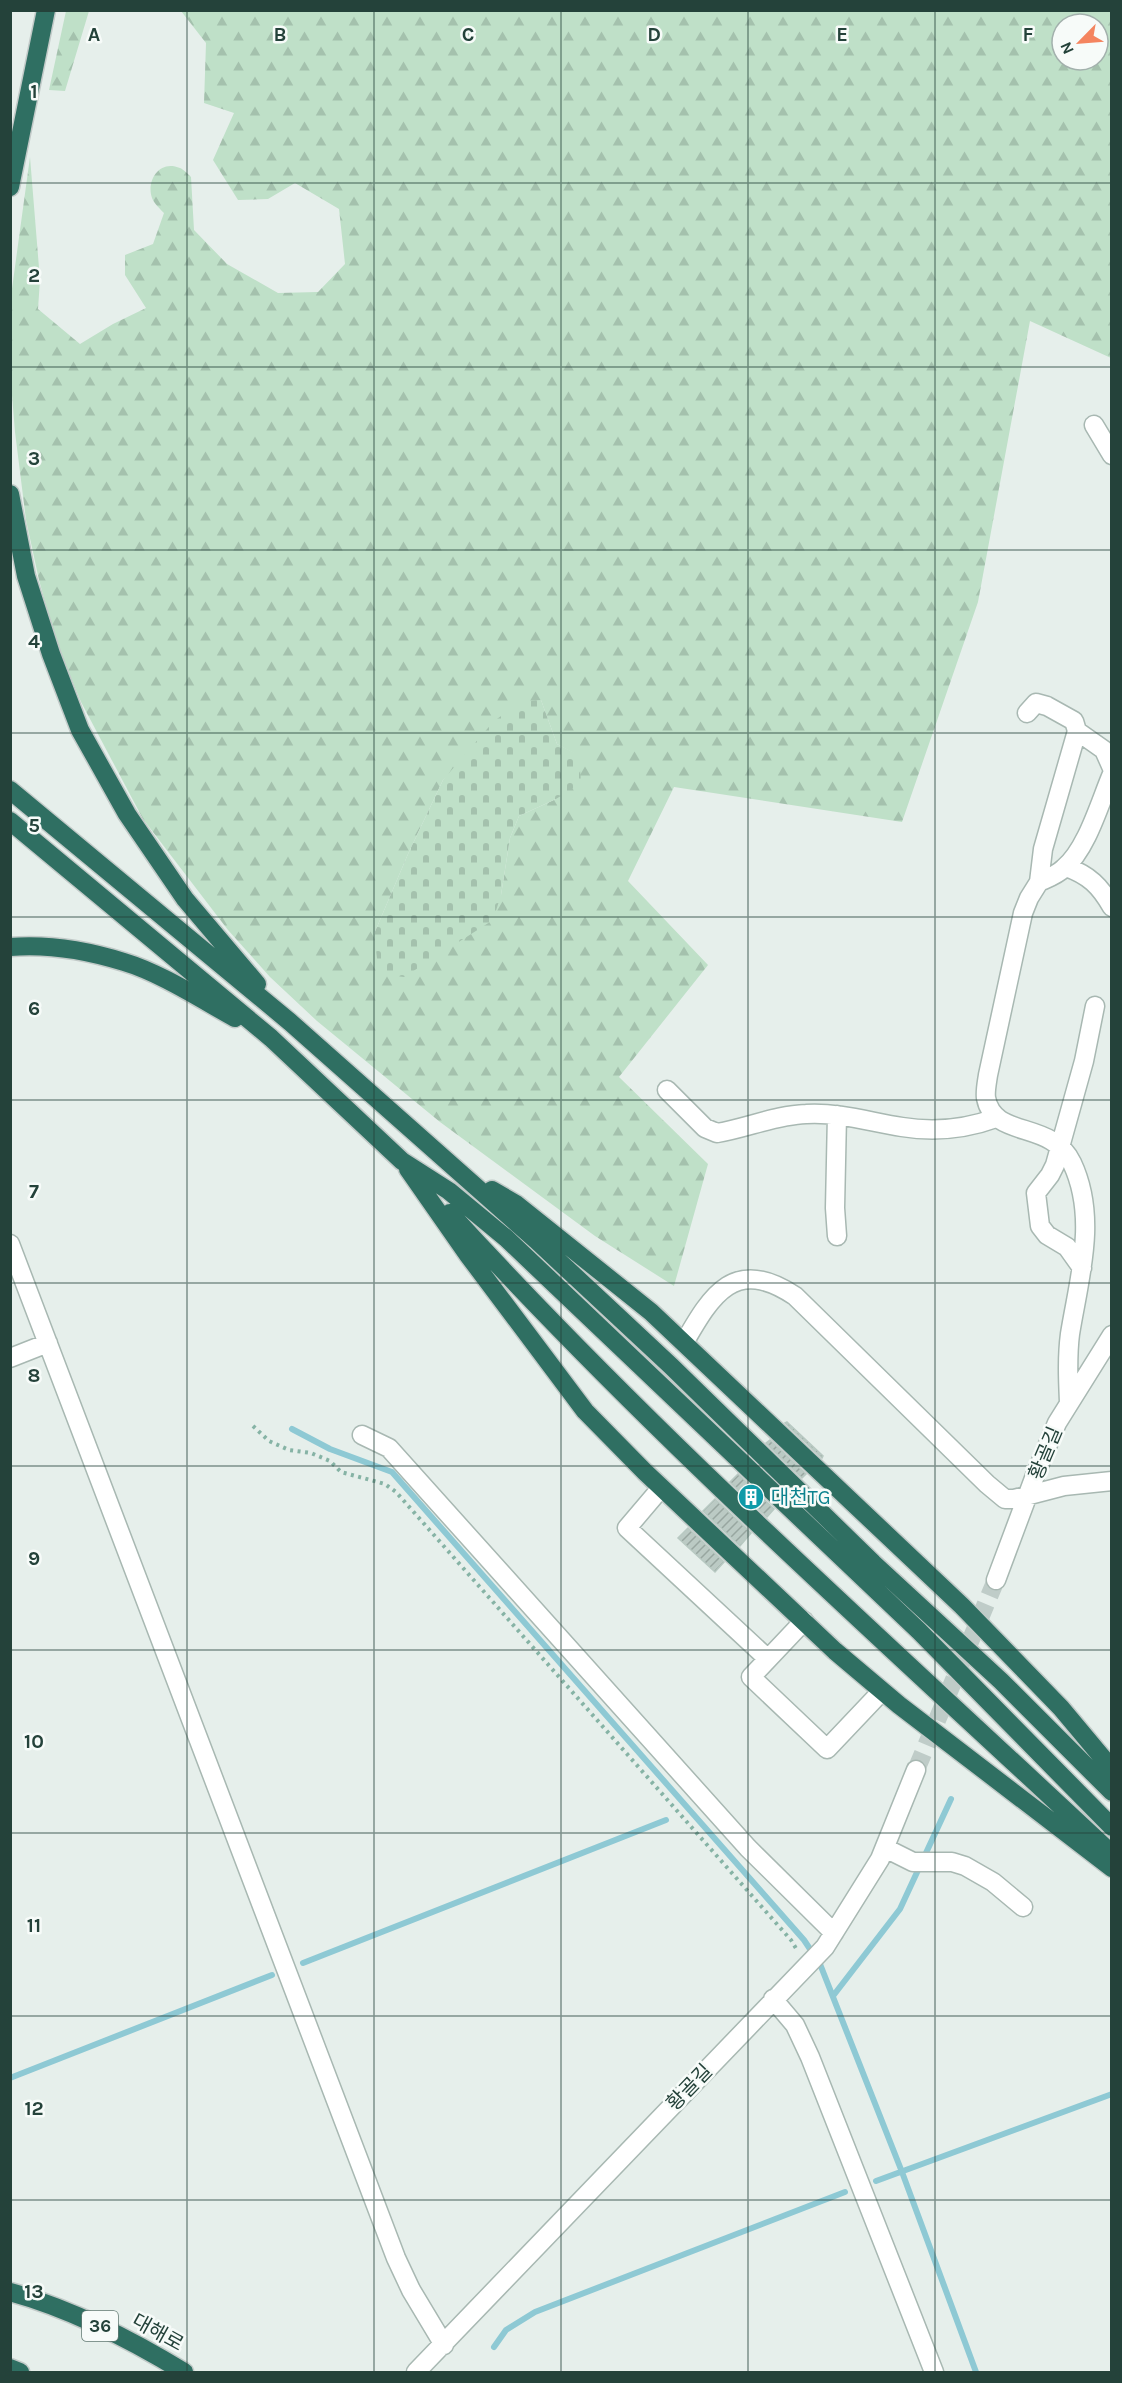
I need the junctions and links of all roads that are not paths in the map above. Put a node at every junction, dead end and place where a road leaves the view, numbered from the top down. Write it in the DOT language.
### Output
graph roads {
  1 [pos="46,10"];
  2 [pos="10,187"];
  3 [pos="1094,425"];
  4 [pos="1112,455"];
  5 [pos="10,495"];
  6 [pos="1027,713"];
  7 [pos="1077,731"];
  8 [pos="1112,768"];
  9 [pos="1112,774"];
  10 [pos="10,790"];
  11 [pos="10,821"];
  12 [pos="1066,867"];
  13 [pos="1039,882"];
  14 [pos="1112,906"];
  15 [pos="10,947"];
  16 [pos="1095,1006"];
  17 [pos="290,1022"];
  18 [pos="271,1038"];
  19 [pos="667,1090"];
  20 [pos="837,1115"];
  21 [pos="996,1118"];
  22 [pos="1060,1146"];
  23 [pos="402,1161"];
  24 [pos="452,1166"];
  25 [pos="837,1236"];
  26 [pos="10,1244"];
  27 [pos="1082,1268"];
  28 [pos="1112,1335"];
  29 [pos="48,1343"];
  30 [pos="684,1343"];
  31 [pos="10,1358"];
  32 [pos="1069,1402"];
  33 [pos="362,1435"];
  34 [pos="1112,1481"];
  35 [pos="661,1488"];
  36 [pos="1027,1496"];
  37 [pos="996,1580"];
  38 [pos="804,1622"];
  39 [pos="768,1659"];
  40 [pos="882,1691"];
  41 [pos="1112,1769"];
  42 [pos="916,1770"];
  43 [pos="1112,1792"];
  44 [pos="1112,1827"];
  45 [pos="885,1848"];
  46 [pos="1112,1854"];
  47 [pos="1112,1868"];
  48 [pos="1023,1907"];
  49 [pos="829,1940"];
  50 [pos="773,1999"];
  51 [pos="10,2292"];
  52 [pos="444,2345"];
  53 [pos="10,2368"];
  54 [pos="20,2373"];
  55 [pos="184,2373"];
  56 [pos="416,2373"];
  57 [pos="934,2373"];
  1 -- 2 [label="highway"];
  3 -- 4 [label="street"];
  5 -- 17 [label="highway"];
  6 -- 7 [label="street"];
  7 -- 8 [label="street"];
  7 -- 13 [label="street"];
  9 -- 12 [label="street"];
  10 -- 17 [label="highway"];
  11 -- 18 [label="highway"];
  12 -- 13 [label="street"];
  12 -- 14 [label="street"];
  13 -- 21 [label="street"];
  15 -- 18 [label="highway"];
  16 -- 22 [label="street"];
  17 -- 24 [label="highway"];
  18 -- 23 [label="highway"];
  19 -- 20 [label="street"];
  20 -- 21 [label="street"];
  20 -- 25 [label="street"];
  21 -- 22 [label="street"];
  22 -- 27 [label="street"];
  22 -- 27 [label="street"];
  23 -- 35 [label="highway"];
  23 -- 44 [label="highway"];
  23 -- 46 [label="highway"];
  24 -- 30 [label="highway"];
  24 -- 43 [label="highway"];
  26 -- 29 [label="street"];
  27 -- 32 [label="street"];
  28 -- 32 [label="street, 황골길"];
  29 -- 31 [label="street"];
  29 -- 52 [label="street"];
  30 -- 36 [label="street"];
  30 -- 41 [label="highway"];
  32 -- 36 [label="street, 황골길"];
  33 -- 49 [label="street"];
  34 -- 36 [label="street"];
  35 -- 38 [label="highway"];
  35 -- 39 [label="street"];
  36 -- 37 [label="street, 황골길"];
  38 -- 39 [label="street"];
  38 -- 40 [label="highway"];
  39 -- 40 [label="street"];
  40 -- 47 [label="highway"];
  42 -- 45 [label="street, 황골길"];
  45 -- 48 [label="street"];
  45 -- 49 [label="street, 황골길"];
  49 -- 50 [label="street, 황골길"];
  50 -- 52 [label="street, 황골길"];
  50 -- 57 [label="street"];
  51 -- 55 [label="highway, 대해로 / 36"];
  52 -- 56 [label="street, 황골길"];
  53 -- 54 [label="highway"];
}
